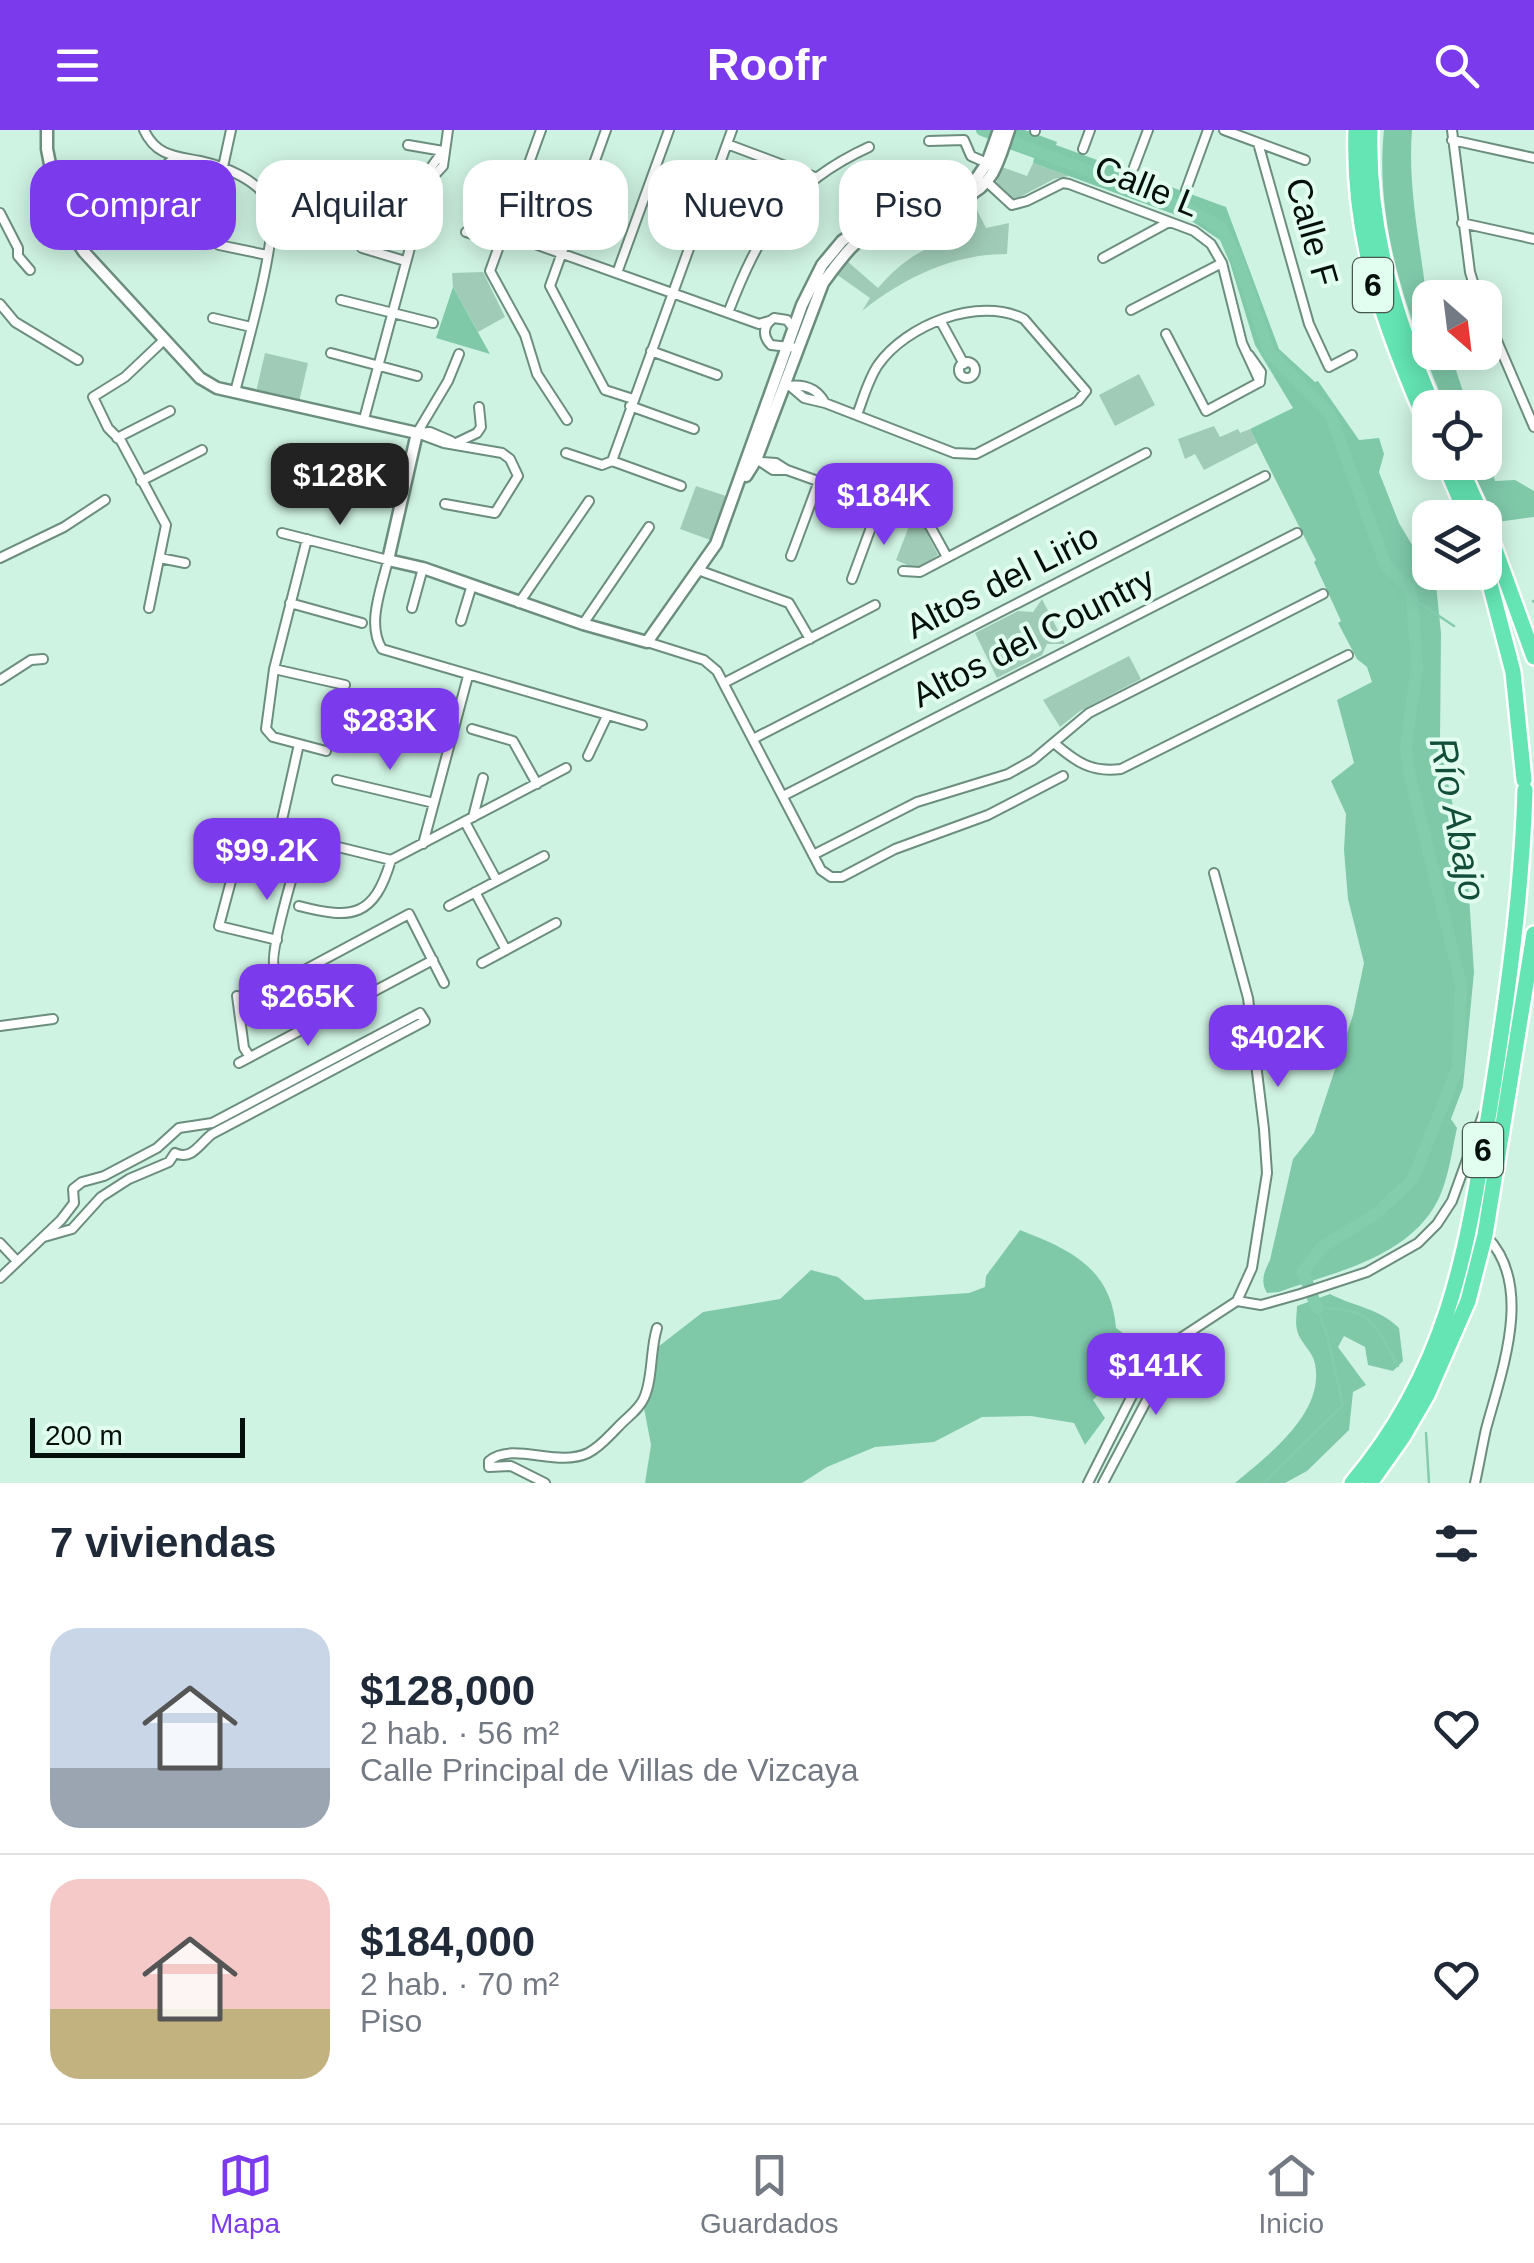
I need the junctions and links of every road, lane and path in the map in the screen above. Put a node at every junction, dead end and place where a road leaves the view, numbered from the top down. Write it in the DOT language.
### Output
graph roads {
  1 [pos="47,130"];
  2 [pos="144,130"];
  3 [pos="231,130"];
  4 [pos="448,130"];
  5 [pos="526,130"];
  6 [pos="606,130"];
  7 [pos="669,130"];
  8 [pos="732,130"];
  9 [pos="999,130"];
  10 [pos="1009,130"];
  11 [pos="1090,130"];
  12 [pos="1148,130"];
  13 [pos="1208,130"];
  14 [pos="1224,130"];
  15 [pos="1356,130"];
  16 [pos="1370,130"];
  17 [pos="540,132"];
  18 [pos="1452,135"];
  19 [pos="929,141"];
  20 [pos="1258,143"];
  21 [pos="727,144"];
  22 [pos="408,145"];
  23 [pos="869,146"];
  24 [pos="1083,149"];
  25 [pos="443,151"];
  26 [pos="174,158"];
  27 [pos="992,158"];
  28 [pos="1534,158"];
  29 [pos="172,160"];
  30 [pos="185,160"];
  31 [pos="225,160"];
  32 [pos="530,160"];
  33 [pos="769,160"];
  34 [pos="1305,160"];
  35 [pos="1134,167"];
  36 [pos="819,174"];
  37 [pos="236,175"];
  38 [pos="983,179"];
  39 [pos="1186,190"];
  40 [pos="0,213"];
  41 [pos="1148,214"];
  42 [pos="1170,222"];
  43 [pos="1462,224"];
  44 [pos="1149,233"];
  45 [pos="1534,239"];
  46 [pos="236,249"];
  47 [pos="369,250"];
  48 [pos="498,250"];
  49 [pos="553,250"];
  50 [pos="753,250"];
  51 [pos="561,253"];
  52 [pos="266,255"];
  53 [pos="1103,258"];
  54 [pos="405,261"];
  55 [pos="1222,264"];
  56 [pos="30,270"];
  57 [pos="617,273"];
  58 [pos="1472,280"];
  59 [pos="673,293"];
  60 [pos="341,300"];
  61 [pos="0,304"];
  62 [pos="1131,310"];
  63 [pos="392,313"];
  64 [pos="728,313"];
  65 [pos="213,318"];
  66 [pos="940,320"];
  67 [pos="769,321"];
  68 [pos="433,323"];
  69 [pos="759,324"];
  70 [pos="251,327"];
  71 [pos="799,330"];
  72 [pos="764,334"];
  73 [pos="1166,334"];
  74 [pos="164,341"];
  75 [pos="793,347"];
  76 [pos="651,351"];
  77 [pos="1502,353"];
  78 [pos="331,354"];
  79 [pos="459,354"];
  80 [pos="1352,355"];
  81 [pos="78,360"];
  82 [pos="964,364"];
  83 [pos="378,366"];
  84 [pos="417,376"];
  85 [pos="716,376"];
  86 [pos="783,384"];
  87 [pos="1413,390"];
  88 [pos="1427,390"];
  89 [pos="235,392"];
  90 [pos="631,402"];
  91 [pos="479,406"];
  92 [pos="170,410"];
  93 [pos="857,415"];
  94 [pos="364,420"];
  95 [pos="567,420"];
  96 [pos="1534,428"];
  97 [pos="694,430"];
  98 [pos="418,433"];
  99 [pos="117,438"];
  100 [pos="456,443"];
  101 [pos="202,450"];
  102 [pos="566,453"];
  103 [pos="1146,453"];
  104 [pos="612,460"];
  105 [pos="755,460"];
  106 [pos="1265,476"];
  107 [pos="141,480"];
  108 [pos="819,481"];
  109 [pos="681,486"];
  110 [pos="104,500"];
  111 [pos="589,501"];
  112 [pos="880,503"];
  113 [pos="445,504"];
  114 [pos="649,527"];
  115 [pos="282,533"];
  116 [pos="1297,533"];
  117 [pos="307,539"];
  118 [pos="791,556"];
  119 [pos="948,557"];
  120 [pos="0,558"];
  121 [pos="160,558"];
  122 [pos="388,560"];
  123 [pos="184,563"];
  124 [pos="423,568"];
  125 [pos="1502,569"];
  126 [pos="698,570"];
  127 [pos="903,571"];
  128 [pos="852,580"];
  129 [pos="472,585"];
  130 [pos="1492,590"];
  131 [pos="1323,594"];
  132 [pos="519,603"];
  133 [pos="290,604"];
  134 [pos="875,606"];
  135 [pos="149,608"];
  136 [pos="412,608"];
  137 [pos="461,621"];
  138 [pos="362,623"];
  139 [pos="583,624"];
  140 [pos="810,639"];
  141 [pos="647,642"];
  142 [pos="1348,655"];
  143 [pos="1534,657"];
  144 [pos="43,659"];
  145 [pos="274,668"];
  146 [pos="468,676"];
  147 [pos="0,680"];
  148 [pos="724,683"];
  149 [pos="345,685"];
  150 [pos="352,715"];
  151 [pos="606,716"];
  152 [pos="642,725"];
  153 [pos="472,729"];
  154 [pos="753,739"];
  155 [pos="451,741"];
  156 [pos="1054,743"];
  157 [pos="300,744"];
  158 [pos="326,751"];
  159 [pos="588,756"];
  160 [pos="566,768"];
  161 [pos="1063,776"];
  162 [pos="482,778"];
  163 [pos="336,780"];
  164 [pos="537,784"];
  165 [pos="783,796"];
  166 [pos="434,803"];
  167 [pos="469,819"];
  168 [pos="426,831"];
  169 [pos="444,833"];
  170 [pos="318,842"];
  171 [pos="423,844"];
  172 [pos="240,846"];
  173 [pos="813,854"];
  174 [pos="544,856"];
  175 [pos="391,860"];
  176 [pos="1214,873"];
  177 [pos="497,881"];
  178 [pos="475,892"];
  179 [pos="299,906"];
  180 [pos="449,906"];
  181 [pos="556,923"];
  182 [pos="1534,934"];
  183 [pos="277,940"];
  184 [pos="506,950"];
  185 [pos="433,960"];
  186 [pos="482,962"];
  187 [pos="444,982"];
  188 [pos="237,996"];
  189 [pos="53,1019"];
  190 [pos="0,1026"];
  191 [pos="364,1047"];
  192 [pos="250,1057"];
  193 [pos="240,1063"];
  194 [pos="308,1070"];
  195 [pos="314,1080"];
  196 [pos="1494,1084"];
  197 [pos="256,1098"];
  198 [pos="261,1108"];
  199 [pos="191,1126"];
  200 [pos="170,1137"];
  201 [pos="200,1143"];
  202 [pos="175,1154"];
  203 [pos="74,1204"];
  204 [pos="85,1214"];
  205 [pos="64,1217"];
  206 [pos="74,1226"];
  207 [pos="1485,1235"];
  208 [pos="40,1238"];
  209 [pos="0,1243"];
  210 [pos="18,1261"];
  211 [pos="0,1278"];
  212 [pos="1237,1301"];
  213 [pos="657,1328"];
  214 [pos="1179,1338"];
  215 [pos="545,1483"];
  216 [pos="1088,1483"];
  217 [pos="1103,1483"];
  218 [pos="1352,1483"];
  219 [pos="1370,1483"];
  220 [pos="1475,1483"];
  1 -- 74 [label="street"];
  2 -- 26 [label="street"];
  3 -- 31 [label="street"];
  4 -- 25 [label="street"];
  5 -- 17 [label="street"];
  6 -- 51 [label="street"];
  7 -- 57 [label="street"];
  8 -- 21 [label="street"];
  9 -- 27 [label="street"];
  10 -- 27 [label="street"];
  11 -- 24 [label="street"];
  12 -- 35 [label="street"];
  13 -- 39 [label="street"];
  14 -- 20 [label="street"];
  15 -- 87 [label="highway, 6"];
  16 -- 88 [label="highway, 6"];
  17 -- 32 [label="street"];
  18 -- 28 [label="street"];
  18 -- 43 [label="street"];
  19 -- 27 [label="street"];
  20 -- 34 [label="street"];
  20 -- 80 [label="street, Calle F"];
  21 -- 33 [label="street"];
  21 -- 59 [label="street"];
  22 -- 25 [label="street"];
  23 -- 36 [label="street"];
  25 -- 54 [label="street"];
  26 -- 29 [label="street"];
  26 -- 30 [label="street"];
  27 -- 38 [label="street"];
  37 -- 52 [label="street"];
  38 -- 41 [label="street, Calle L"];
  38 -- 71 [label="street"];
  40 -- 56 [label="street"];
  41 -- 42 [label="street, Calle L"];
  41 -- 44 [label="street"];
  42 -- 44 [label="street"];
  42 -- 55 [label="street, Calle L"];
  43 -- 45 [label="street"];
  43 -- 58 [label="street"];
  44 -- 53 [label="street"];
  46 -- 52 [label="street"];
  47 -- 54 [label="street"];
  48 -- 95 [label="street"];
  49 -- 51 [label="street"];
  50 -- 64 [label="street"];
  51 -- 57 [label="street"];
  51 -- 90 [label="street"];
  52 -- 70 [label="street"];
  54 -- 63 [label="street"];
  55 -- 62 [label="street"];
  55 -- 73 [label="street, Calle L"];
  57 -- 59 [label="street"];
  59 -- 64 [label="street"];
  59 -- 76 [label="street"];
  60 -- 63 [label="street"];
  61 -- 81 [label="street"];
  63 -- 68 [label="street"];
  63 -- 83 [label="street"];
  64 -- 69 [label="street"];
  65 -- 70 [label="street"];
  66 -- 82 [label="street"];
  66 -- 93 [label="street"];
  66 -- 93 [label="street"];
  67 -- 69 [label="street"];
  67 -- 71 [label="street"];
  67 -- 72 [label="street"];
  69 -- 72 [label="street"];
  70 -- 89 [label="street"];
  71 -- 75 [label="street"];
  72 -- 75 [label="street"];
  74 -- 89 [label="street"];
  74 -- 99 [label="street"];
  75 -- 86 [label="street"];
  76 -- 85 [label="street"];
  76 -- 90 [label="street"];
  77 -- 96 [label="street"];
  78 -- 83 [label="street"];
  79 -- 98 [label="street"];
  83 -- 84 [label="street"];
  83 -- 94 [label="street"];
  86 -- 93 [label="street"];
  86 -- 105 [label="street"];
  89 -- 94 [label="street"];
  90 -- 97 [label="street"];
  90 -- 104 [label="street"];
  91 -- 100 [label="street"];
  92 -- 99 [label="street"];
  94 -- 98 [label="street"];
  98 -- 100 [label="street"];
  98 -- 122 [label="street"];
  99 -- 107 [label="street"];
  100 -- 113 [label="street"];
  101 -- 107 [label="street"];
  102 -- 104 [label="street"];
  103 -- 119 [label="street"];
  104 -- 109 [label="street"];
  105 -- 108 [label="street"];
  105 -- 126 [label="street"];
  106 -- 154 [label="street, Altos del Lirio"];
  107 -- 121 [label="street"];
  108 -- 112 [label="street"];
  108 -- 118 [label="street"];
  110 -- 120 [label="street"];
  111 -- 132 [label="street"];
  112 -- 119 [label="street"];
  112 -- 128 [label="street"];
  114 -- 139 [label="street"];
  115 -- 117 [label="street"];
  116 -- 165 [label="street, Altos del Country"];
  117 -- 122 [label="street"];
  117 -- 133 [label="street"];
  119 -- 127 [label="street"];
  121 -- 123 [label="street"];
  121 -- 135 [label="street"];
  122 -- 124 [label="street"];
  122 -- 146 [label="street"];
  124 -- 129 [label="street"];
  124 -- 136 [label="street"];
  125 -- 143 [label="highway"];
  126 -- 140 [label="street"];
  126 -- 141 [label="street"];
  129 -- 132 [label="street"];
  129 -- 137 [label="street"];
  130 -- 196 [label="highway, 6"];
  131 -- 156 [label="street"];
  132 -- 139 [label="street"];
  133 -- 138 [label="street"];
  133 -- 145 [label="street"];
  134 -- 140 [label="street"];
  139 -- 141 [label="street"];
  140 -- 148 [label="street"];
  141 -- 148 [label="street"];
  142 -- 156 [label="street"];
  144 -- 147 [label="street"];
  145 -- 149 [label="street"];
  145 -- 157 [label="street"];
  146 -- 151 [label="street"];
  146 -- 155 [label="street"];
  148 -- 154 [label="street"];
  150 -- 155 [label="street"];
  151 -- 152 [label="street"];
  151 -- 159 [label="street"];
  153 -- 164 [label="street"];
  154 -- 165 [label="street"];
  155 -- 166 [label="street"];
  156 -- 173 [label="street"];
  157 -- 158 [label="street"];
  157 -- 183 [label="street"];
  160 -- 164 [label="street"];
  161 -- 173 [label="street"];
  162 -- 167 [label="street"];
  163 -- 166 [label="street"];
  164 -- 167 [label="street"];
  165 -- 173 [label="street"];
  166 -- 168 [label="street"];
  167 -- 169 [label="street"];
  167 -- 177 [label="street"];
  168 -- 169 [label="street"];
  168 -- 171 [label="street"];
  169 -- 171 [label="street"];
  170 -- 175 [label="street"];
  171 -- 175 [label="street"];
  172 -- 183 [label="street"];
  174 -- 177 [label="street"];
  175 -- 179 [label="street"];
  176 -- 212 [label="street"];
  177 -- 178 [label="street"];
  178 -- 180 [label="street"];
  178 -- 184 [label="street"];
  181 -- 184 [label="street"];
  182 -- 207 [label="highway, 6"];
  183 -- 185 [label="street"];
  184 -- 186 [label="street"];
  185 -- 187 [label="street"];
  185 -- 192 [label="street"];
  188 -- 192 [label="street"];
  189 -- 190 [label="street"];
  191 -- 191 [label="street"];
  191 -- 194 [label="street"];
  191 -- 195 [label="street"];
  192 -- 193 [label="street"];
  194 -- 195 [label="street"];
  194 -- 197 [label="street"];
  195 -- 198 [label="street"];
  196 -- 212 [label="street"];
  196 -- 218 [label="highway, 6"];
  197 -- 198 [label="street"];
  197 -- 199 [label="street"];
  198 -- 201 [label="street"];
  199 -- 200 [label="street"];
  199 -- 201 [label="street"];
  200 -- 202 [label="street"];
  200 -- 203 [label="street"];
  201 -- 202 [label="street"];
  202 -- 204 [label="street"];
  203 -- 204 [label="street"];
  203 -- 205 [label="street"];
  204 -- 206 [label="street"];
  205 -- 206 [label="street"];
  205 -- 208 [label="street"];
  206 -- 208 [label="street"];
  207 -- 219 [label="highway, 6"];
  207 -- 220 [label="street"];
  208 -- 210 [label="street"];
  209 -- 210 [label="street"];
  210 -- 211 [label="street"];
  212 -- 214 [label="street"];
  213 -- 215 [label="street"];
  214 -- 216 [label="street"];
  214 -- 217 [label="street"];
}
